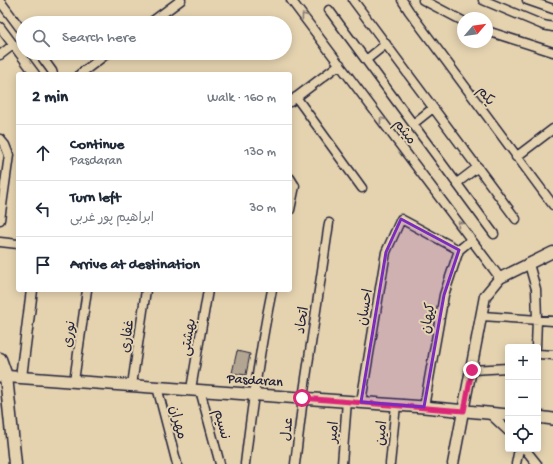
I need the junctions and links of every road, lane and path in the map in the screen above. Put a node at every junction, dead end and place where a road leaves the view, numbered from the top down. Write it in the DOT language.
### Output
graph roads {
  1 [pos="181,0"];
  2 [pos="291,0"];
  3 [pos="353,0"];
  4 [pos="402,0"];
  5 [pos="423,0"];
  6 [pos="483,0"];
  7 [pos="527,0"];
  8 [pos="0,1"];
  9 [pos="553,9"];
  10 [pos="329,10"];
  11 [pos="159,16"];
  12 [pos="457,18"];
  13 [pos="16,23"];
  14 [pos="0,27"];
  15 [pos="553,27"];
  16 [pos="493,33"];
  17 [pos="386,44"];
  18 [pos="13,45"];
  19 [pos="16,49"];
  20 [pos="553,52"];
  21 [pos="0,54"];
  22 [pos="24,60"];
  23 [pos="44,60"];
  24 [pos="99,60"];
  25 [pos="366,60"];
  26 [pos="340,64"];
  27 [pos="33,72"];
  28 [pos="52,72"];
  29 [pos="83,72"];
  30 [pos="293,99"];
  31 [pos="433,108"];
  32 [pos="413,124"];
  33 [pos="553,129"];
  34 [pos="0,139"];
  35 [pos="516,157"];
  36 [pos="478,167"];
  37 [pos="457,183"];
  38 [pos="362,188"];
  39 [pos="553,205"];
  40 [pos="0,220"];
  41 [pos="516,220"];
  42 [pos="329,223"];
  43 [pos="494,234"];
  44 [pos="472,240"];
  45 [pos="0,242"];
  46 [pos="16,244"];
  47 [pos="459,250"];
  48 [pos="553,252"];
  49 [pos="529,264"];
  50 [pos="500,278"];
  51 [pos="32,292"];
  52 [pos="87,292"];
  53 [pos="146,292"];
  54 [pos="208,292"];
  55 [pos="272,292"];
  56 [pos="482,316"];
  57 [pos="537,320"];
  58 [pos="553,321"];
  59 [pos="536,344"];
  60 [pos="541,354"];
  61 [pos="553,355"];
  62 [pos="0,359"];
  63 [pos="505,368"];
  64 [pos="472,370"];
  65 [pos="3,376"];
  66 [pos="21,377"];
  67 [pos="74,381"];
  68 [pos="132,385"];
  69 [pos="157,387"];
  70 [pos="196,390"];
  71 [pos="253,394"];
  72 [pos="302,398"];
  73 [pos="347,401"];
  74 [pos="361,402"];
  75 [pos="396,405"];
  76 [pos="424,407"];
  77 [pos="464,411"];
  78 [pos="489,413"];
  79 [pos="505,415"];
  80 [pos="541,417"];
  81 [pos="553,419"];
  82 [pos="505,428"];
  83 [pos="518,452"];
  84 [pos="527,452"];
  85 [pos="15,464"];
  86 [pos="177,464"];
  87 [pos="220,464"];
  88 [pos="245,464"];
  89 [pos="294,464"];
  90 [pos="342,464"];
  91 [pos="390,464"];
  92 [pos="453,464"];
  93 [pos="516,464"];
  94 [pos="537,464"];
  1 -- 11 [label="street"];
  26 -- 2 [label="street, میثم, one-way"];
  3 -- 17 [label="street"];
  4 -- 35 [label="street, یکم"];
  5 -- 12 [label="street"];
  6 -- 15 [label="street"];
  7 -- 9 [label="street"];
  8 -- 13 [label="street"];
  10 -- 25 [label="street"];
  14 -- 18 [label="street"];
  16 -- 20 [label="street"];
  17 -- 25 [label="street"];
  17 -- 31 [label="street"];
  18 -- 19 [label="street"];
  18 -- 21 [label="street"];
  22 -- 27 [label="street"];
  23 -- 28 [label="street"];
  24 -- 29 [label="street"];
  25 -- 32 [label="street"];
  26 -- 30 [label="street"];
  44 -- 26 [label="street, میثم, one-way"];
  30 -- 38 [label="street"];
  31 -- 32 [label="street"];
  31 -- 36 [label="street"];
  32 -- 37 [label="street"];
  33 -- 35 [label="street"];
  34 -- 40 [label="street"];
  35 -- 39 [label="street, یکم"];
  36 -- 37 [label="street"];
  36 -- 41 [label="street"];
  37 -- 43 [label="street"];
  42 -- 72 [label="street, اتحاد"];
  44 -- 47 [label="street"];
  44 -- 50 [label="street, میثم"];
  45 -- 46 [label="street"];
  47 -- 74 [label="street, احسان"];
  47 -- 76 [label="street, کیهان"];
  48 -- 49 [label="street"];
  49 -- 50 [label="street"];
  49 -- 57 [label="street"];
  50 -- 56 [label="street"];
  51 -- 66 [label="street"];
  52 -- 67 [label="street, نوری"];
  53 -- 68 [label="street, غفاری"];
  54 -- 70 [label="street, بهشتی"];
  55 -- 71 [label="street"];
  56 -- 57 [label="street"];
  56 -- 64 [label="street"];
  57 -- 58 [label="street"];
  57 -- 59 [label="street"];
  60 -- 61 [label="street"];
  62 -- 65 [label="main road"];
  63 -- 64 [label="street"];
  64 -- 77 [label="street"];
  65 -- 66 [label="main road, Pasdaran"];
  65 -- 85 [label="main road"];
  66 -- 67 [label="main road, Pasdaran"];
  67 -- 68 [label="main road, Pasdaran"];
  68 -- 69 [label="main road, Pasdaran"];
  69 -- 70 [label="main road, Pasdaran"];
  69 -- 86 [label="street, مهران"];
  70 -- 71 [label="main road, Pasdaran"];
  70 -- 87 [label="street, نسیم"];
  71 -- 72 [label="main road, Pasdaran"];
  71 -- 88 [label="street"];
  72 -- 73 [label="main road, Pasdaran"];
  72 -- 89 [label="street, عدل"];
  73 -- 74 [label="main road, Pasdaran"];
  73 -- 90 [label="street, امیر"];
  74 -- 75 [label="main road, Pasdaran"];
  75 -- 76 [label="main road, Pasdaran"];
  75 -- 91 [label="street, امین"];
  76 -- 77 [label="main road, Pasdaran"];
  77 -- 78 [label="main road, Pasdaran"];
  77 -- 92 [label="street"];
  78 -- 79 [label="main road, Pasdaran"];
  78 -- 82 [label="street"];
  80 -- 81 [label="main road"];
  83 -- 93 [label="street"];
  84 -- 94 [label="street"];
}
